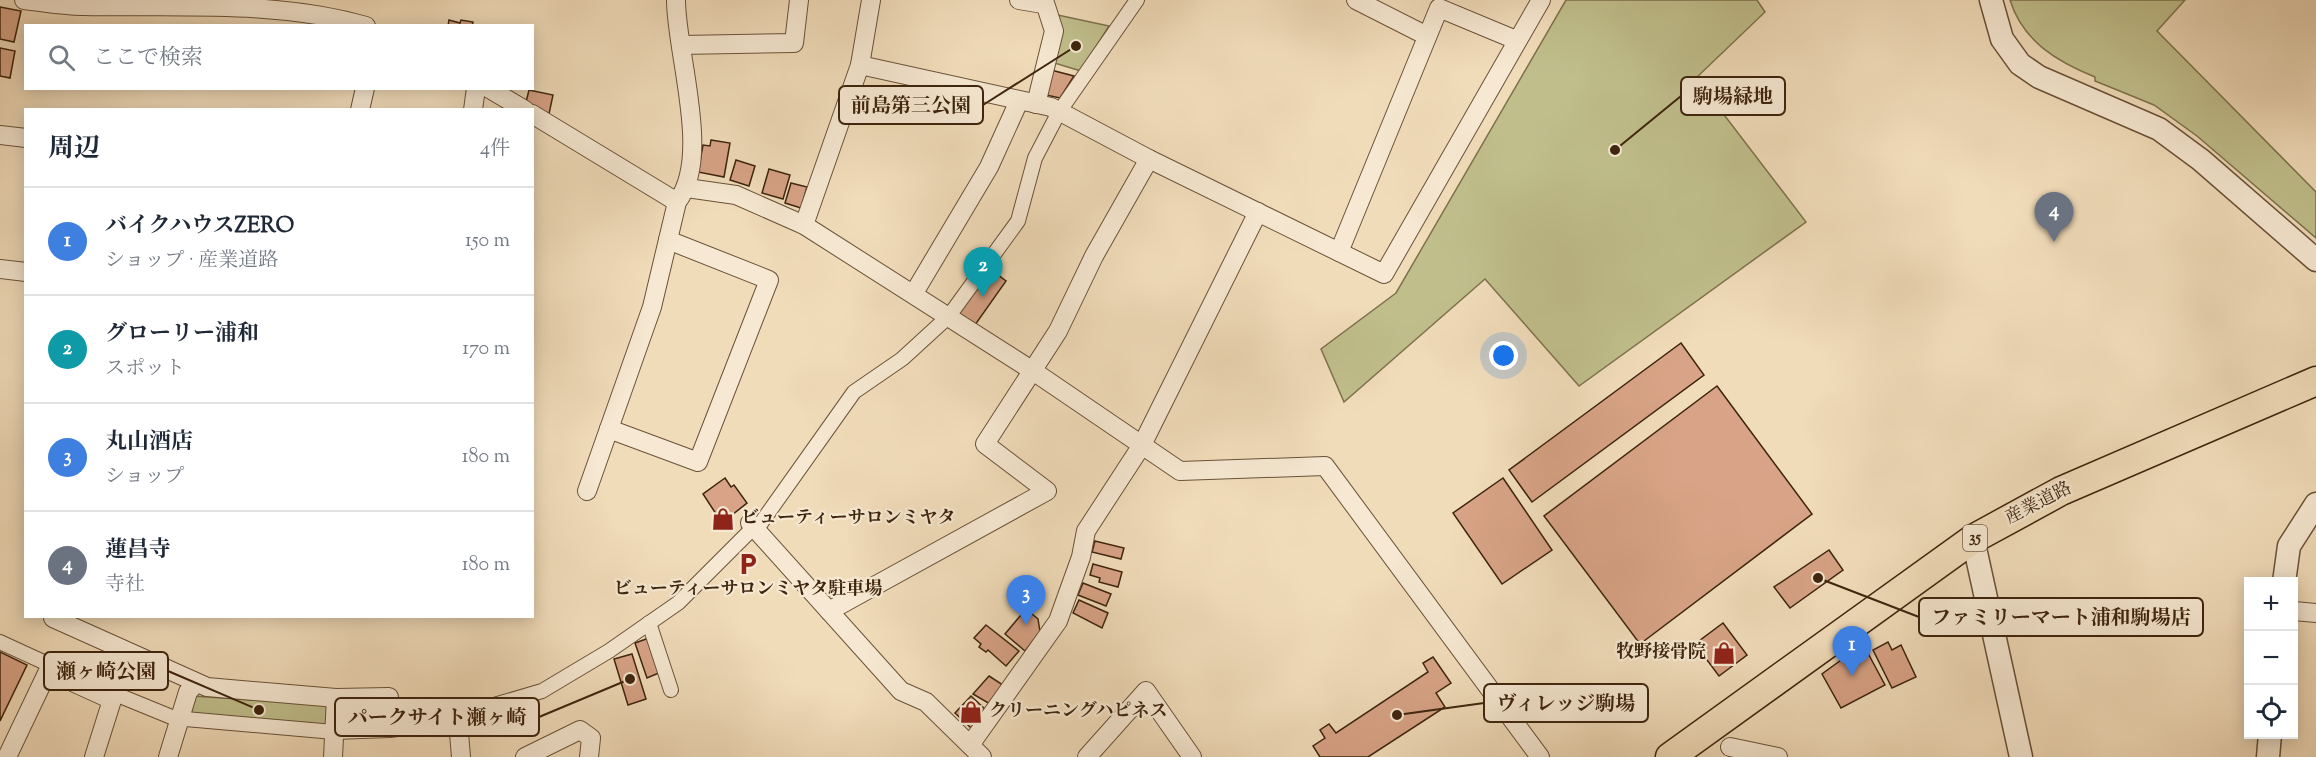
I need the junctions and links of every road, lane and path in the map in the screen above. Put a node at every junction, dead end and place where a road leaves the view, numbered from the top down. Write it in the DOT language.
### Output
graph roads {
  1 [pos="24,0"];
  2 [pos="676,0"];
  3 [pos="799,0"];
  4 [pos="871,0"];
  5 [pos="1019,0"];
  6 [pos="1137,0"];
  7 [pos="1540,0"];
  8 [pos="1991,0"];
  9 [pos="1358,1"];
  10 [pos="1043,2"];
  11 [pos="337,8"];
  12 [pos="363,24"];
  13 [pos="1427,36"];
  14 [pos="1516,40"];
  15 [pos="681,45"];
  16 [pos="860,65"];
  17 [pos="365,90"];
  18 [pos="476,90"];
  19 [pos="491,90"];
  20 [pos="1028,102"];
  21 [pos="360,108"];
  22 [pos="473,108"];
  23 [pos="522,108"];
  24 [pos="1059,112"];
  25 [pos="534,115"];
  26 [pos="0,135"];
  27 [pos="24,138"];
  28 [pos="1149,159"];
  29 [pos="682,195"];
  30 [pos="1258,212"];
  31 [pos="804,225"];
  32 [pos="668,240"];
  33 [pos="1339,252"];
  34 [pos="2316,261"];
  35 [pos="0,268"];
  36 [pos="24,272"];
  37 [pos="914,293"];
  38 [pos="949,316"];
  39 [pos="1033,371"];
  40 [pos="2316,381"];
  41 [pos="609,429"];
  42 [pos="1142,445"];
  43 [pos="587,491"];
  44 [pos="2316,504"];
  45 [pos="753,527"];
  46 [pos="1973,539"];
  47 [pos="2285,577"];
  48 [pos="829,611"];
  49 [pos="2298,611"];
  50 [pos="2316,613"];
  51 [pos="53,618"];
  52 [pos="650,623"];
  53 [pos="0,642"];
  54 [pos="196,682"];
  55 [pos="671,690"];
  56 [pos="389,697"];
  57 [pos="336,698"];
  58 [pos="464,717"];
  59 [pos="180,719"];
  60 [pos="334,732"];
  61 [pos="2270,739"];
  62 [pos="1727,742"];
  63 [pos="976,751"];
  64 [pos="7,757"];
  65 [pos="94,757"];
  66 [pos="168,757"];
  67 [pos="333,757"];
  68 [pos="461,757"];
  69 [pos="525,757"];
  70 [pos="589,757"];
  71 [pos="1087,757"];
  72 [pos="1192,757"];
  73 [pos="1540,757"];
  74 [pos="1670,757"];
  75 [pos="1778,757"];
  76 [pos="2021,757"];
  77 [pos="2268,757"];
  1 -- 11 [label="street"];
  2 -- 15 [label="street"];
  3 -- 15 [label="street"];
  4 -- 16 [label="street"];
  5 -- 10 [label="street"];
  6 -- 24 [label="street"];
  7 -- 14 [label="street"];
  8 -- 34 [label="street"];
  9 -- 13 [label="street"];
  10 -- 20 [label="street"];
  11 -- 12 [label="street"];
  13 -- 14 [label="street"];
  13 -- 33 [label="street"];
  14 -- 33 [label="street"];
  15 -- 29 [label="street"];
  16 -- 20 [label="street"];
  16 -- 31 [label="street"];
  17 -- 21 [label="street"];
  18 -- 22 [label="street"];
  19 -- 23 [label="street"];
  20 -- 24 [label="street"];
  20 -- 37 [label="street"];
  24 -- 28 [label="street"];
  24 -- 38 [label="street"];
  25 -- 29 [label="street"];
  26 -- 27 [label="street"];
  28 -- 30 [label="street"];
  28 -- 39 [label="street"];
  29 -- 31 [label="street"];
  29 -- 32 [label="street"];
  30 -- 33 [label="street"];
  30 -- 42 [label="street"];
  31 -- 37 [label="street"];
  32 -- 41 [label="street"];
  32 -- 41 [label="street"];
  35 -- 36 [label="street"];
  37 -- 38 [label="street"];
  38 -- 39 [label="street"];
  38 -- 45 [label="street"];
  39 -- 42 [label="street"];
  39 -- 48 [label="street"];
  40 -- 46 [label="main road, 産業道路 / 35"];
  41 -- 43 [label="street"];
  42 -- 63 [label="street"];
  42 -- 73 [label="street"];
  44 -- 47 [label="street"];
  45 -- 48 [label="street"];
  45 -- 52 [label="street"];
  46 -- 62 [label="main road, 産業道路 / 35"];
  46 -- 76 [label="street"];
  48 -- 63 [label="street"];
  49 -- 50 [label="street"];
  51 -- 54 [label="street"];
  52 -- 55 [label="street"];
  52 -- 58 [label="street"];
  53 -- 59 [label="street"];
  54 -- 57 [label="street"];
  54 -- 59 [label="street"];
  56 -- 57 [label="street"];
  57 -- 60 [label="street"];
  58 -- 60 [label="street"];
  58 -- 68 [label="street"];
  59 -- 60 [label="street"];
  59 -- 66 [label="street"];
  60 -- 67 [label="street"];
  61 -- 77 [label="street"];
  62 -- 74 [label="main road, 産業道路 / 35"];
  62 -- 75 [label="street"];
  64 -- 65 [label="street"];
  69 -- 70 [label="street"];
  71 -- 72 [label="street"];
}
